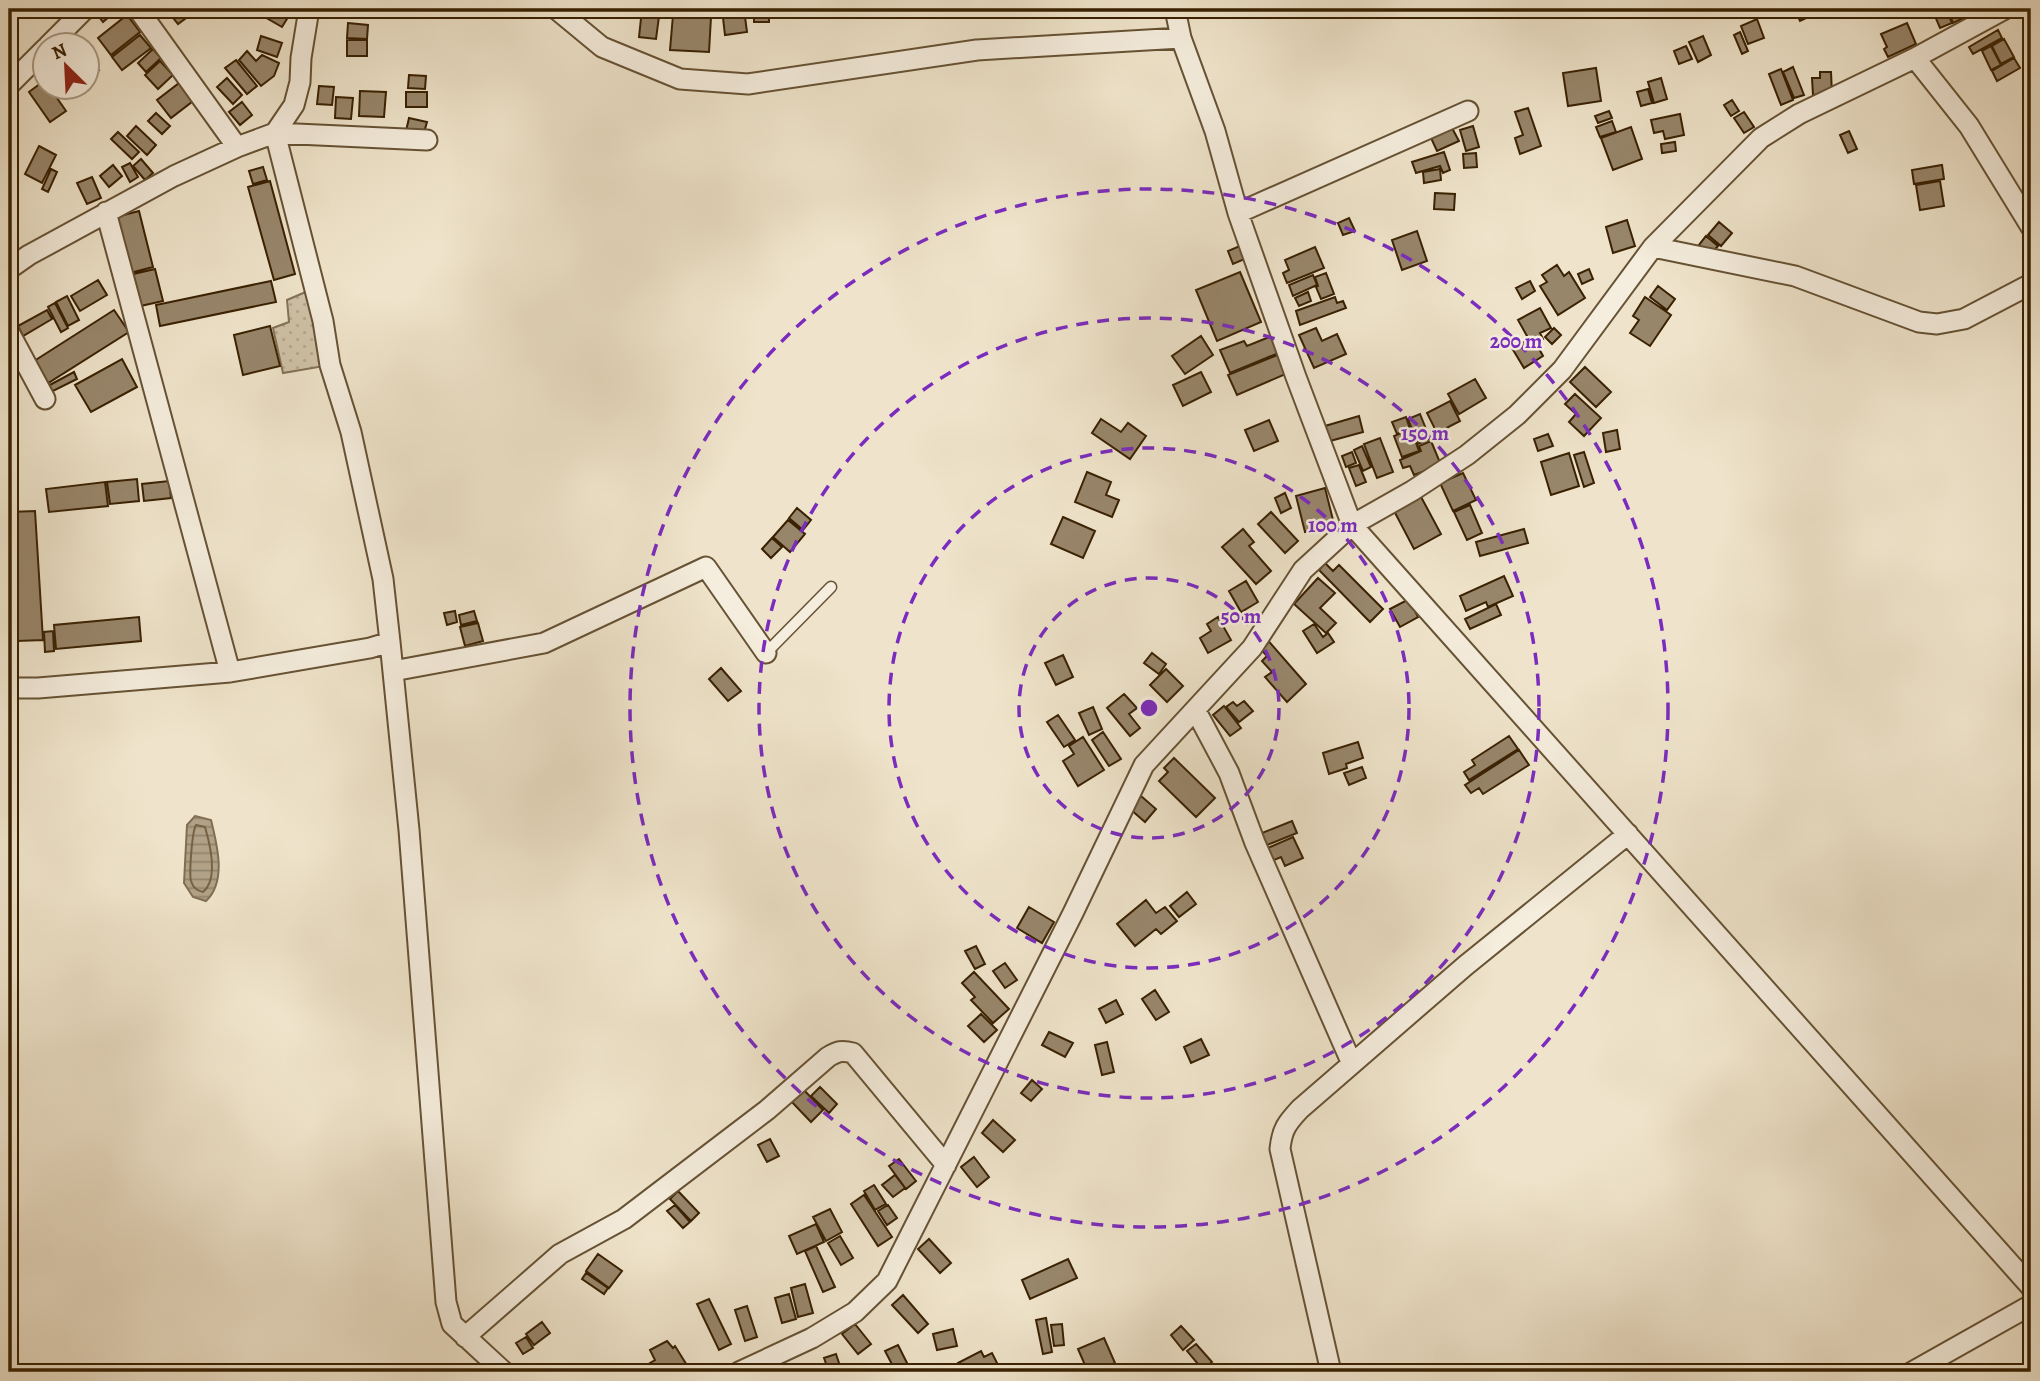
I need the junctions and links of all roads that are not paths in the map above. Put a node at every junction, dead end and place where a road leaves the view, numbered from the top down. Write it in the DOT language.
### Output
graph roads {
  1 [pos="85,9"];
  2 [pos="138,9"];
  3 [pos="309,9"];
  4 [pos="556,9"];
  5 [pos="1175,9"];
  6 [pos="2005,9"];
  7 [pos="62,32"];
  8 [pos="1181,38"];
  9 [pos="1915,58"];
  10 [pos="32,62"];
  11 [pos="9,85"];
  12 [pos="1468,111"];
  13 [pos="275,133"];
  14 [pos="427,140"];
  15 [pos="237,147"];
  16 [pos="106,212"];
  17 [pos="1238,213"];
  18 [pos="2031,226"];
  19 [pos="1653,247"];
  20 [pos="9,269"];
  21 [pos="2031,284"];
  22 [pos="9,332"];
  23 [pos="45,399"];
  24 [pos="1352,525"];
  25 [pos="831,587"];
  26 [pos="390,642"];
  27 [pos="766,653"];
  28 [pos="230,671"];
  29 [pos="393,671"];
  30 [pos="9,688"];
  31 [pos="1196,711"];
  32 [pos="1628,834"];
  33 [pos="1352,1064"];
  34 [pos="946,1165"];
  35 [pos="2031,1287"];
  36 [pos="2031,1305"];
  37 [pos="465,1337"];
  38 [pos="504,1372"];
  39 [pos="738,1372"];
  40 [pos="1331,1372"];
  41 [pos="1912,1372"];
  1 -- 7 [label="street"];
  2 -- 15 [label="street"];
  3 -- 13 [label="street"];
  4 -- 8 [label="street"];
  5 -- 8 [label="street"];
  6 -- 9 [label="street"];
  8 -- 17 [label="street"];
  9 -- 18 [label="street"];
  9 -- 19 [label="street"];
  10 -- 11 [label="street"];
  12 -- 17 [label="street"];
  13 -- 14 [label="street"];
  13 -- 15 [label="street"];
  13 -- 26 [label="street"];
  15 -- 16 [label="street"];
  16 -- 20 [label="street"];
  16 -- 28 [label="street"];
  17 -- 24 [label="street"];
  19 -- 21 [label="street"];
  19 -- 24 [label="street"];
  22 -- 23 [label="street"];
  24 -- 31 [label="street"];
  24 -- 32 [label="street"];
  25 -- 27 [label="lane"];
  26 -- 28 [label="street"];
  26 -- 29 [label="street"];
  27 -- 29 [label="street"];
  28 -- 30 [label="street"];
  29 -- 37 [label="street"];
  31 -- 33 [label="street"];
  31 -- 34 [label="street"];
  32 -- 33 [label="street"];
  32 -- 35 [label="street"];
  33 -- 40 [label="street"];
  34 -- 37 [label="street"];
  34 -- 39 [label="street"];
  36 -- 41 [label="street"];
  37 -- 38 [label="street"];
}
